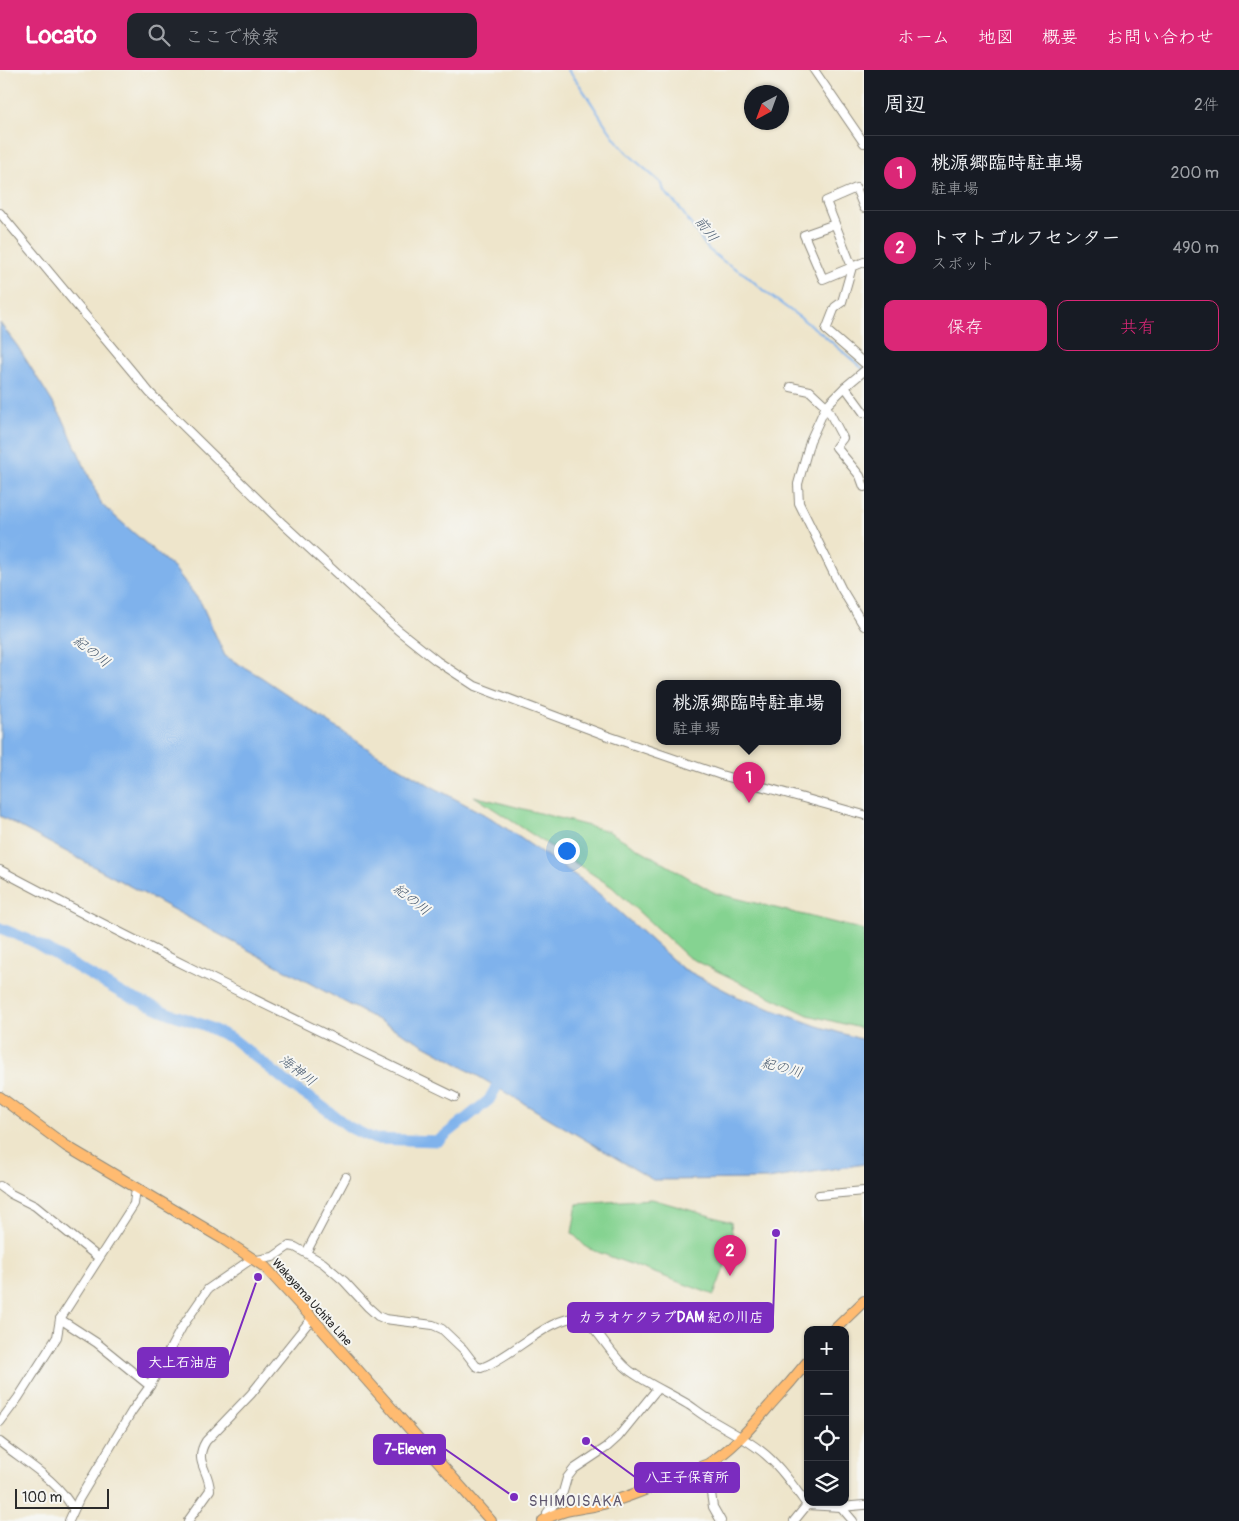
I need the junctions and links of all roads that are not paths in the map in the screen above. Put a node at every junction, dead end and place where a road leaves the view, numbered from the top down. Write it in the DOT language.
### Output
graph roads {
  1 [pos="814,70"];
  2 [pos="864,143"];
  3 [pos="864,208"];
  4 [pos="0,213"];
  5 [pos="835,224"];
  6 [pos="864,262"];
  7 [pos="852,267"];
  8 [pos="864,363"];
  9 [pos="864,371"];
  10 [pos="845,386"];
  11 [pos="791,387"];
  12 [pos="826,406"];
  13 [pos="864,413"];
  14 [pos="864,487"];
  15 [pos="864,626"];
  16 [pos="864,815"];
  17 [pos="0,870"];
  18 [pos="0,1097"];
  19 [pos="455,1097"];
  20 [pos="346,1176"];
  21 [pos="0,1186"];
  22 [pos="136,1188"];
  23 [pos="864,1191"];
  24 [pos="819,1195"];
  25 [pos="306,1253"];
  26 [pos="99,1258"];
  27 [pos="255,1259"];
  28 [pos="864,1301"];
  29 [pos="312,1318"];
  30 [pos="60,1319"];
  31 [pos="838,1326"];
  32 [pos="804,1366"];
  33 [pos="150,1386"];
  34 [pos="657,1389"];
  35 [pos="0,1422"];
  36 [pos="742,1437"];
  37 [pos="0,1442"];
  38 [pos="716,1459"];
  39 [pos="864,1496"];
  40 [pos="804,1501"];
  41 [pos="862,1505"];
  42 [pos="806,1506"];
  43 [pos="824,1506"];
  44 [pos="841,1507"];
  45 [pos="73,1509"];
  46 [pos="545,1520"];
  47 [pos="69,1521"];
  48 [pos="188,1521"];
  49 [pos="491,1521"];
  50 [pos="721,1521"];
  51 [pos="794,1521"];
  52 [pos="853,1521"];
  1 -- 2 [label="street"];
  3 -- 5 [label="street"];
  4 -- 16 [label="street"];
  5 -- 7 [label="street"];
  5 -- 7 [label="street"];
  6 -- 7 [label="street"];
  7 -- 8 [label="street"];
  9 -- 10 [label="street"];
  10 -- 12 [label="street"];
  10 -- 13 [label="street"];
  11 -- 12 [label="street"];
  12 -- 14 [label="street"];
  12 -- 15 [label="street"];
  17 -- 19 [label="street"];
  18 -- 22 [label="main road, Wakayama Uchita Line"];
  20 -- 25 [label="street"];
  21 -- 26 [label="street"];
  22 -- 26 [label="street"];
  22 -- 27 [label="main road, Wakayama Uchita Line"];
  23 -- 24 [label="street"];
  25 -- 27 [label="street"];
  25 -- 34 [label="street"];
  26 -- 30 [label="street"];
  27 -- 29 [label="main road, Wakayama Uchita Line"];
  27 -- 33 [label="street"];
  28 -- 31 [label="main road"];
  29 -- 48 [label="street"];
  29 -- 49 [label="main road, Wakayama Uchita Line"];
  30 -- 33 [label="street"];
  30 -- 35 [label="street"];
  32 -- 36 [label="main road"];
  33 -- 45 [label="street"];
  34 -- 36 [label="street"];
  34 -- 46 [label="street"];
  36 -- 38 [label="main road"];
  36 -- 40 [label="street"];
  37 -- 45 [label="street"];
  38 -- 46 [label="main road"];
  38 -- 50 [label="street"];
  39 -- 41 [label="street"];
  41 -- 44 [label="street"];
  42 -- 51 [label="street"];
  43 -- 44 [label="street"];
  44 -- 52 [label="street"];
  45 -- 47 [label="street"];
}
